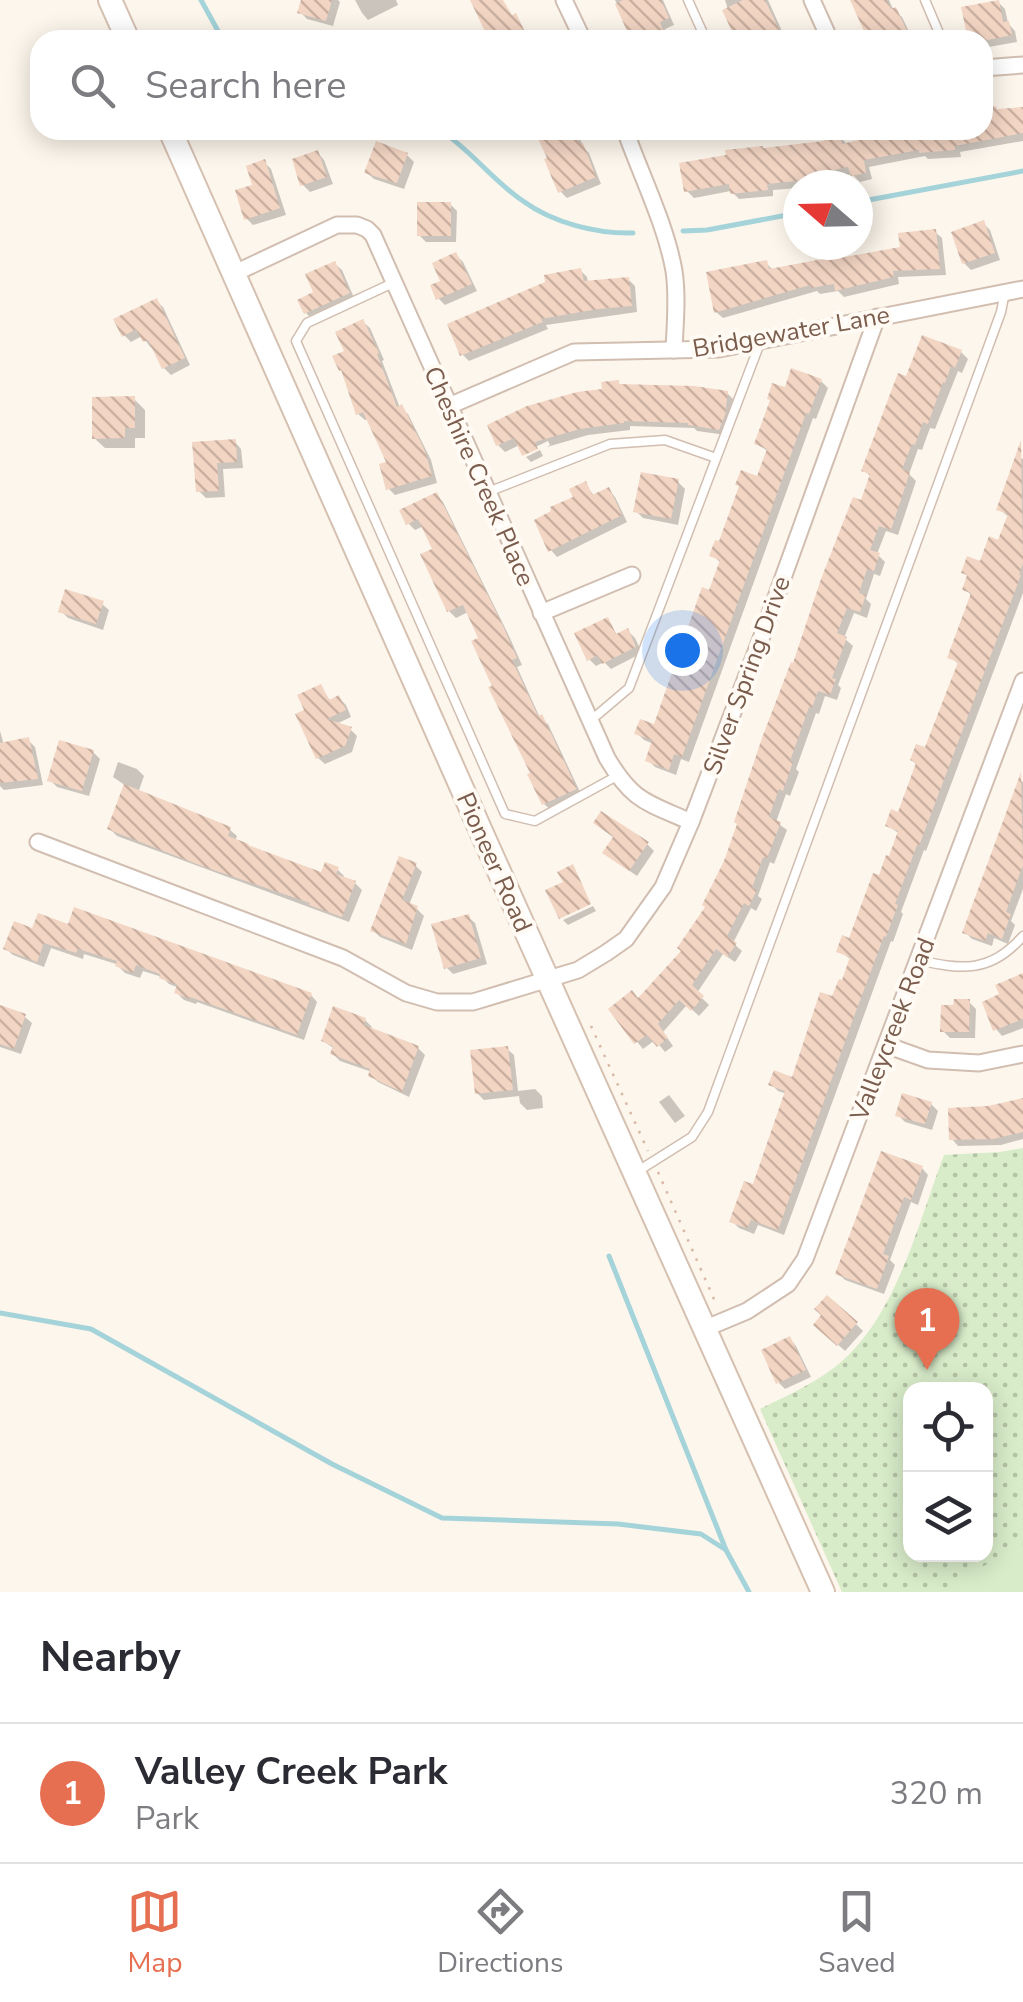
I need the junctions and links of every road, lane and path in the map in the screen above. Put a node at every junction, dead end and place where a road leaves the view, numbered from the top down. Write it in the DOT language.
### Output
graph roads {
  1 [pos="110,0"];
  2 [pos="564,0"];
  3 [pos="688,0"];
  4 [pos="812,0"];
  5 [pos="925,0"];
  6 [pos="124,30"];
  7 [pos="578,30"];
  8 [pos="702,30"];
  9 [pos="826,30"];
  10 [pos="938,30"];
  11 [pos="1023,65"];
  12 [pos="993,67"];
  13 [pos="174,140"];
  14 [pos="629,140"];
  15 [pos="233,274"];
  16 [pos="395,282"];
  17 [pos="1023,288"];
  18 [pos="1006,291"];
  19 [pos="878,317"];
  20 [pos="761,340"];
  21 [pos="674,350"];
  22 [pos="449,406"];
  23 [pos="716,458"];
  24 [pos="487,492"];
  25 [pos="632,575"];
  26 [pos="541,612"];
  27 [pos="1023,681"];
  28 [pos="590,722"];
  29 [pos="618,776"];
  30 [pos="691,822"];
  31 [pos="38,842"];
  32 [pos="1023,936"];
  33 [pos="918,960"];
  34 [pos="547,978"];
  35 [pos="886,1045"];
  36 [pos="1023,1054"];
  37 [pos="634,1174"];
  38 [pos="704,1329"];
  39 [pos="824,1592"];
  1 -- 6 [label="main road"];
  2 -- 7 [label="street"];
  3 -- 8 [label="lane"];
  4 -- 9 [label="street"];
  5 -- 10 [label="lane"];
  11 -- 12 [label="street"];
  13 -- 15 [label="main road, Pioneer Road"];
  14 -- 21 [label="street"];
  15 -- 16 [label="street, Cheshire Creek Place"];
  15 -- 34 [label="main road, Pioneer Road"];
  16 -- 22 [label="street, Cheshire Creek Place"];
  16 -- 29 [label="lane"];
  17 -- 18 [label="street, Bridgewater Lane"];
  18 -- 19 [label="street, Bridgewater Lane"];
  18 -- 37 [label="lane"];
  19 -- 20 [label="street, Bridgewater Lane"];
  19 -- 30 [label="street, Silver Spring Drive"];
  20 -- 21 [label="street, Bridgewater Lane"];
  20 -- 23 [label="lane"];
  21 -- 22 [label="street, Bridgewater Lane"];
  22 -- 24 [label="street, Cheshire Creek Place"];
  23 -- 24 [label="lane"];
  23 -- 28 [label="lane"];
  24 -- 26 [label="street, Cheshire Creek Place"];
  25 -- 26 [label="street"];
  26 -- 28 [label="street, Cheshire Creek Place"];
  27 -- 33 [label="street, Valleycreek Road"];
  28 -- 29 [label="street, Cheshire Creek Place"];
  29 -- 30 [label="street, Cheshire Creek Place"];
  30 -- 34 [label="street, Silver Spring Drive"];
  31 -- 34 [label="street, Silver Spring Drive"];
  32 -- 33 [label="lane"];
  33 -- 35 [label="street, Valleycreek Road"];
  34 -- 37 [label="main road, Pioneer Road"];
  35 -- 36 [label="street"];
  35 -- 38 [label="street, Valleycreek Road"];
  37 -- 38 [label="main road, Pioneer Road"];
  38 -- 39 [label="main road, Pioneer Road"];
}
